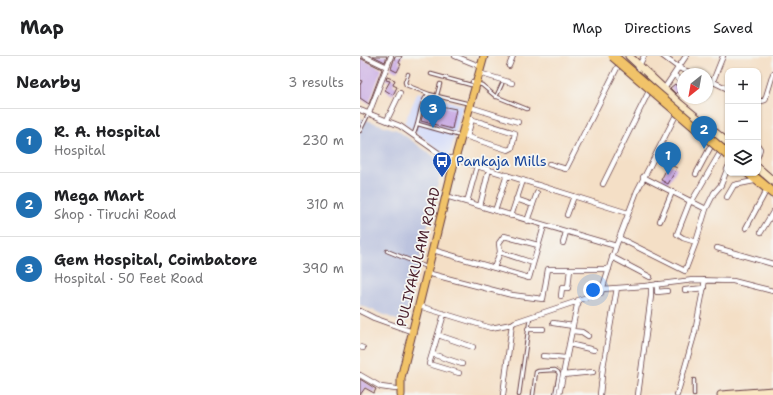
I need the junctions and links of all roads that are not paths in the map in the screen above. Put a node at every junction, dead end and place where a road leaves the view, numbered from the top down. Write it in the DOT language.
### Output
graph roads {
  1 [pos="364,56"];
  2 [pos="391,56"];
  3 [pos="455,56"];
  4 [pos="479,56"];
  5 [pos="484,56"];
  6 [pos="513,56"];
  7 [pos="609,56"];
  8 [pos="613,56"];
  9 [pos="628,56"];
  10 [pos="644,56"];
  11 [pos="662,56"];
  12 [pos="686,56"];
  13 [pos="723,56"];
  14 [pos="620,60"];
  15 [pos="477,65"];
  16 [pos="639,65"];
  17 [pos="509,66"];
  18 [pos="387,67"];
  19 [pos="679,68"];
  20 [pos="677,71"];
  21 [pos="479,73"];
  22 [pos="408,74"];
  23 [pos="432,74"];
  24 [pos="773,74"];
  25 [pos="674,76"];
  26 [pos="633,77"];
  27 [pos="677,78"];
  28 [pos="713,81"];
  29 [pos="473,83"];
  30 [pos="512,83"];
  31 [pos="440,84"];
  32 [pos="502,84"];
  33 [pos="725,87"];
  34 [pos="664,89"];
  35 [pos="649,91"];
  36 [pos="400,93"];
  37 [pos="429,94"];
  38 [pos="437,95"];
  39 [pos="496,97"];
  40 [pos="761,101"];
  41 [pos="468,105"];
  42 [pos="527,108"];
  43 [pos="360,110"];
  44 [pos="369,113"];
  45 [pos="676,115"];
  46 [pos="469,119"];
  47 [pos="387,120"];
  48 [pos="518,122"];
  49 [pos="418,124"];
  50 [pos="360,131"];
  51 [pos="413,135"];
  52 [pos="462,136"];
  53 [pos="725,140"];
  54 [pos="711,146"];
  55 [pos="725,152"];
  56 [pos="453,160"];
  57 [pos="549,164"];
  58 [pos="476,166"];
  59 [pos="489,170"];
  60 [pos="761,171"];
  61 [pos="696,174"];
  62 [pos="507,175"];
  63 [pos="725,175"];
  64 [pos="753,176"];
  65 [pos="643,177"];
  66 [pos="523,180"];
  67 [pos="773,181"];
  68 [pos="603,184"];
  69 [pos="771,190"];
  70 [pos="672,192"];
  71 [pos="537,193"];
  72 [pos="446,196"];
  73 [pos="574,196"];
  74 [pos="728,197"];
  75 [pos="773,197"];
  76 [pos="516,199"];
  77 [pos="691,200"];
  78 [pos="467,202"];
  79 [pos="533,205"];
  80 [pos="480,206"];
  81 [pos="706,209"];
  82 [pos="495,211"];
  83 [pos="773,212"];
  84 [pos="628,213"];
  85 [pos="567,215"];
  86 [pos="510,216"];
  87 [pos="527,221"];
  88 [pos="660,221"];
  89 [pos="544,226"];
  90 [pos="746,228"];
  91 [pos="566,232"];
  92 [pos="761,232"];
  93 [pos="619,238"];
  94 [pos="696,242"];
  95 [pos="562,243"];
  96 [pos="538,245"];
  97 [pos="616,246"];
  98 [pos="717,248"];
  99 [pos="433,250"];
  100 [pos="387,251"];
  101 [pos="500,252"];
  102 [pos="612,257"];
  103 [pos="533,263"];
  104 [pos="773,264"];
  105 [pos="494,268"];
  106 [pos="426,269"];
  107 [pos="570,269"];
  108 [pos="608,269"];
  109 [pos="650,277"];
  110 [pos="705,280"];
  111 [pos="654,285"];
  112 [pos="617,288"];
  113 [pos="704,288"];
  114 [pos="602,289"];
  115 [pos="667,290"];
  116 [pos="685,290"];
  117 [pos="773,291"];
  118 [pos="561,296"];
  119 [pos="578,304"];
  120 [pos="419,306"];
  121 [pos="360,311"];
  122 [pos="444,314"];
  123 [pos="530,317"];
  124 [pos="553,323"];
  125 [pos="512,324"];
  126 [pos="543,328"];
  127 [pos="528,329"];
  128 [pos="572,329"];
  129 [pos="411,331"];
  130 [pos="438,335"];
  131 [pos="588,336"];
  132 [pos="569,344"];
  133 [pos="473,347"];
  134 [pos="594,350"];
  135 [pos="432,354"];
  136 [pos="543,356"];
  137 [pos="566,358"];
  138 [pos="462,364"];
  139 [pos="593,372"];
  140 [pos="459,373"];
  141 [pos="360,375"];
  142 [pos="563,375"];
  143 [pos="694,380"];
  144 [pos="773,391"];
  145 [pos="398,393"];
  146 [pos="503,395"];
  147 [pos="519,395"];
  148 [pos="532,395"];
  149 [pos="555,395"];
  150 [pos="559,395"];
  151 [pos="600,395"];
  152 [pos="638,395"];
  153 [pos="677,395"];
  154 [pos="694,395"];
  155 [pos="721,395"];
  1 -- 18 [label="street"];
  2 -- 18 [label="street"];
  3 -- 15 [label="street"];
  4 -- 15 [label="main road, PULIYAKULAM ROAD"];
  5 -- 21 [label="main road, PULIYAKULAM ROAD"];
  6 -- 17 [label="street"];
  7 -- 14 [label="street"];
  8 -- 55 [label="highway, bridge"];
  9 -- 16 [label="street"];
  10 -- 16 [label="street"];
  11 -- 19 [label="street"];
  12 -- 19 [label="street"];
  13 -- 28 [label="street"];
  14 -- 26 [label="street"];
  14 -- 55 [label="highway"];
  14 -- 57 [label="street"];
  15 -- 29 [label="main road, PULIYAKULAM ROAD"];
  16 -- 26 [label="street"];
  16 -- 34 [label="street"];
  18 -- 44 [label="street"];
  20 -- 25 [label="street"];
  21 -- 29 [label="main road, PULIYAKULAM ROAD"];
  21 -- 30 [label="street"];
  22 -- 37 [label="lane"];
  23 -- 29 [label="lane"];
  24 -- 40 [label="street"];
  25 -- 27 [label="street"];
  25 -- 34 [label="street"];
  26 -- 35 [label="street"];
  28 -- 33 [label="street"];
  29 -- 39 [label="lane"];
  29 -- 41 [label="main road, PULIYAKULAM ROAD"];
  31 -- 38 [label="lane"];
  32 -- 39 [label="lane"];
  34 -- 53 [label="street"];
  35 -- 45 [label="street"];
  35 -- 68 [label="street"];
  36 -- 47 [label="street"];
  37 -- 38 [label="lane"];
  37 -- 49 [label="lane"];
  38 -- 41 [label="lane"];
  39 -- 42 [label="lane"];
  41 -- 46 [label="main road, PULIYAKULAM ROAD"];
  41 -- 48 [label="street"];
  41 -- 52 [label="main road, PULIYAKULAM ROAD"];
  43 -- 44 [label="street"];
  44 -- 47 [label="street"];
  44 -- 50 [label="lane"];
  45 -- 54 [label="street"];
  45 -- 65 [label="street"];
  46 -- 52 [label="main road, PULIYAKULAM ROAD"];
  46 -- 52 [label="street"];
  47 -- 51 [label="street"];
  49 -- 51 [label="lane"];
  49 -- 52 [label="lane"];
  51 -- 56 [label="street"];
  52 -- 56 [label="main road, PULIYAKULAM ROAD"];
  54 -- 55 [label="street"];
  54 -- 61 [label="street"];
  55 -- 77 [label="street"];
  56 -- 58 [label="street"];
  56 -- 72 [label="main road, PULIYAKULAM ROAD"];
  56 -- 106 [label="main road, PULIYAKULAM ROAD"];
  58 -- 59 [label="street"];
  58 -- 78 [label="street"];
  59 -- 62 [label="street"];
  59 -- 80 [label="street"];
  60 -- 67 [label="street"];
  62 -- 66 [label="street"];
  62 -- 82 [label="street"];
  63 -- 81 [label="street"];
  64 -- 69 [label="highway"];
  64 -- 74 [label="street"];
  65 -- 70 [label="street"];
  65 -- 84 [label="street"];
  66 -- 73 [label="street"];
  66 -- 76 [label="street"];
  69 -- 75 [label="street"];
  69 -- 90 [label="street"];
  70 -- 77 [label="street"];
  70 -- 88 [label="street"];
  71 -- 79 [label="street"];
  72 -- 78 [label="street"];
  72 -- 99 [label="main road, PULIYAKULAM ROAD"];
  73 -- 84 [label="street"];
  73 -- 85 [label="street"];
  76 -- 79 [label="street"];
  76 -- 86 [label="street"];
  77 -- 81 [label="street"];
  77 -- 94 [label="street"];
  78 -- 80 [label="street"];
  79 -- 87 [label="street"];
  80 -- 82 [label="street"];
  81 -- 94 [label="street"];
  82 -- 86 [label="street"];
  83 -- 92 [label="street"];
  84 -- 93 [label="street"];
  86 -- 87 [label="street"];
  87 -- 89 [label="street"];
  89 -- 91 [label="street"];
  89 -- 96 [label="street"];
  91 -- 95 [label="street"];
  91 -- 97 [label="street"];
  93 -- 94 [label="street"];
  93 -- 97 [label="street"];
  96 -- 101 [label="street"];
  96 -- 103 [label="street"];
  97 -- 102 [label="street"];
  98 -- 104 [label="street"];
  99 -- 105 [label="street"];
  99 -- 106 [label="main road, PULIYAKULAM ROAD"];
  100 -- 106 [label="lane"];
  101 -- 103 [label="street"];
  101 -- 105 [label="street"];
  102 -- 108 [label="street"];
  102 -- 109 [label="street"];
  103 -- 105 [label="street"];
  106 -- 107 [label="street"];
  106 -- 120 [label="main road, PULIYAKULAM ROAD"];
  106 -- 129 [label="main road, PULIYAKULAM ROAD"];
  107 -- 108 [label="street"];
  107 -- 118 [label="street"];
  108 -- 114 [label="street"];
  110 -- 111 [label="street"];
  110 -- 113 [label="street"];
  110 -- 117 [label="street"];
  111 -- 112 [label="street"];
  111 -- 115 [label="street"];
  111 -- 152 [label="street"];
  112 -- 114 [label="street"];
  112 -- 151 [label="street"];
  113 -- 116 [label="street"];
  113 -- 153 [label="street"];
  114 -- 119 [label="street"];
  119 -- 123 [label="street"];
  119 -- 128 [label="street"];
  120 -- 122 [label="street"];
  120 -- 129 [label="main road, PULIYAKULAM ROAD"];
  121 -- 129 [label="street"];
  122 -- 125 [label="street"];
  122 -- 130 [label="street"];
  123 -- 125 [label="street"];
  123 -- 127 [label="lane"];
  124 -- 128 [label="street"];
  125 -- 146 [label="street"];
  126 -- 127 [label="street"];
  127 -- 147 [label="lane"];
  128 -- 131 [label="street"];
  128 -- 132 [label="street"];
  129 -- 145 [label="main road, PULIYAKULAM ROAD"];
  130 -- 133 [label="street"];
  130 -- 135 [label="street"];
  132 -- 134 [label="street"];
  132 -- 137 [label="street"];
  135 -- 138 [label="street"];
  135 -- 140 [label="street"];
  136 -- 137 [label="street"];
  137 -- 142 [label="street"];
  139 -- 142 [label="street"];
  141 -- 145 [label="street"];
  142 -- 150 [label="street"];
  143 -- 154 [label="lane"];
  144 -- 155 [label="street"];
  148 -- 149 [label="lane"];
}
